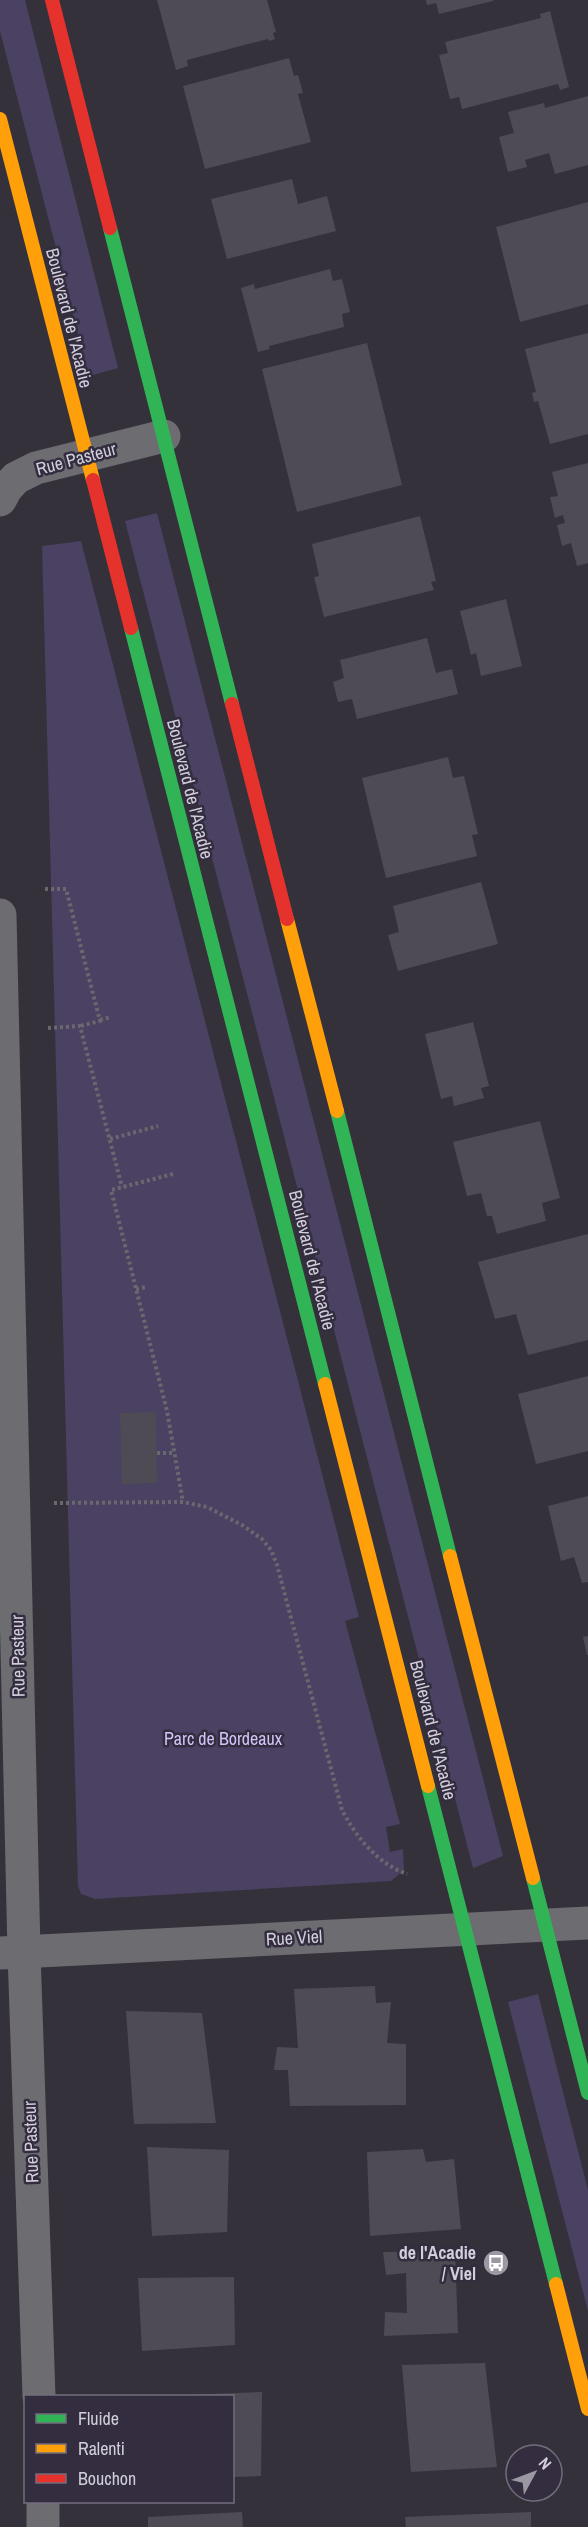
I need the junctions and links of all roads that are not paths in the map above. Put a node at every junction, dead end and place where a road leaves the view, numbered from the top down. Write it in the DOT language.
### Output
graph roads {
  1 [pos="52,0"];
  2 [pos="0,119"];
  3 [pos="165,436"];
  4 [pos="86,455"];
  5 [pos="0,500"];
  6 [pos="0,915"];
  7 [pos="588,1923"];
  8 [pos="545,1926"];
  9 [pos="466,1928"];
  10 [pos="12,1952"];
  11 [pos="588,2093"];
  12 [pos="39,2395"];
  13 [pos="588,2409"];
  14 [pos="43,2503"];
  15 [pos="43,2527"];
  1 -- 3 [label="main road"];
  2 -- 4 [label="main road, Boulevard de l'Acadie"];
  3 -- 4 [label="street, Rue Pasteur"];
  3 -- 8 [label="main road"];
  4 -- 5 [label="street, Rue Pasteur"];
  4 -- 9 [label="main road, Boulevard de l'Acadie"];
  6 -- 10 [label="street, Rue Pasteur"];
  7 -- 8 [label="street, Rue Viel"];
  8 -- 9 [label="street, Rue Viel"];
  8 -- 11 [label="main road"];
  9 -- 10 [label="street, Rue Viel"];
  9 -- 13 [label="main road, Boulevard de l'Acadie"];
  10 -- 12 [label="street, Rue Pasteur"];
  14 -- 15 [label="street"];
}
